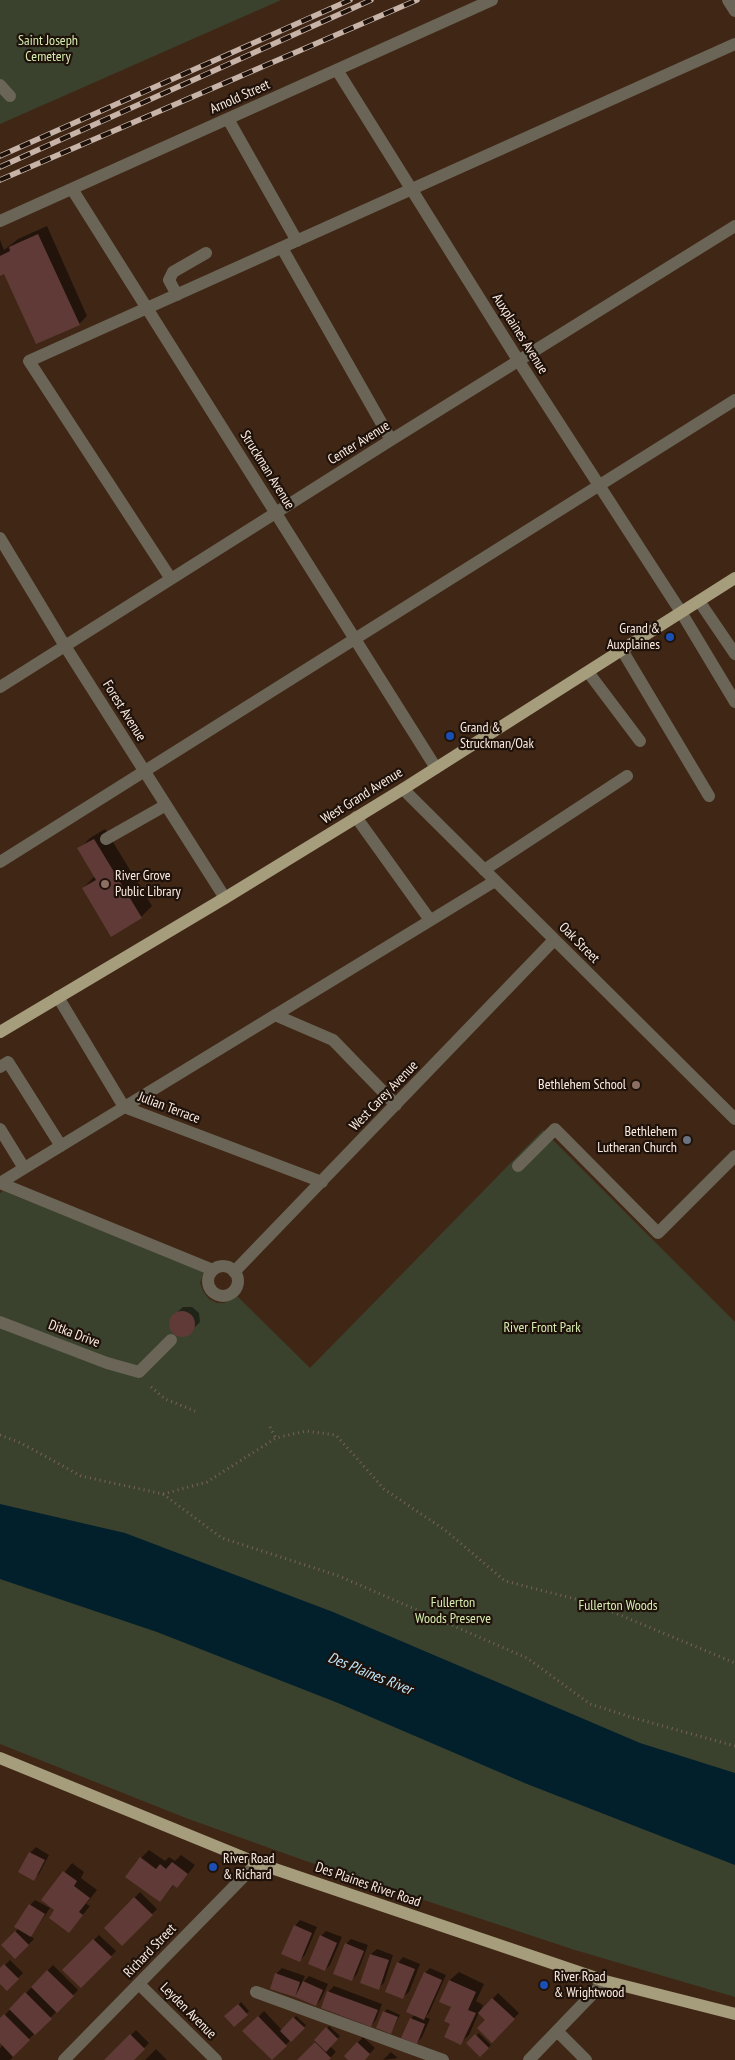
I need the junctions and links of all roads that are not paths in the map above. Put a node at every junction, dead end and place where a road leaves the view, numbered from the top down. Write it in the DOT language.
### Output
graph roads {
  1 [pos="492,0"];
  2 [pos="728,0"];
  3 [pos="735,11"];
  4 [pos="735,44"];
  5 [pos="337,70"];
  6 [pos="0,85"];
  7 [pos="10,96"];
  8 [pos="228,119"];
  9 [pos="72,188"];
  10 [pos="412,190"];
  11 [pos="0,221"];
  12 [pos="735,226"];
  13 [pos="297,241"];
  14 [pos="282,248"];
  15 [pos="206,253"];
  16 [pos="177,295"];
  17 [pos="148,308"];
  18 [pos="518,360"];
  19 [pos="735,400"];
  20 [pos="391,440"];
  21 [pos="600,486"];
  22 [pos="276,512"];
  23 [pos="0,538"];
  24 [pos="735,578"];
  25 [pos="171,579"];
  26 [pos="699,601"];
  27 [pos="681,612"];
  28 [pos="355,638"];
  29 [pos="66,646"];
  30 [pos="622,650"];
  31 [pos="735,654"];
  32 [pos="588,672"];
  33 [pos="0,687"];
  34 [pos="735,702"];
  35 [pos="640,741"];
  36 [pos="436,768"];
  37 [pos="145,772"];
  38 [pos="627,776"];
  39 [pos="403,789"];
  40 [pos="709,796"];
  41 [pos="166,805"];
  42 [pos="356,817"];
  43 [pos="106,839"];
  44 [pos="0,862"];
  45 [pos="484,870"];
  46 [pos="495,881"];
  47 [pos="225,898"];
  48 [pos="430,920"];
  49 [pos="554,940"];
  50 [pos="58,997"];
  51 [pos="275,1015"];
  52 [pos="0,1032"];
  53 [pos="0,1067"];
  54 [pos="396,1105"];
  55 [pos="124,1107"];
  56 [pos="735,1119"];
  57 [pos="0,1129"];
  58 [pos="61,1146"];
  59 [pos="735,1156"];
  60 [pos="518,1166"];
  61 [pos="24,1168"];
  62 [pos="322,1182"];
  63 [pos="0,1183"];
  64 [pos="213,1270"];
  65 [pos="234,1272"];
  66 [pos="0,1322"];
  67 [pos="171,1340"];
  68 [pos="0,1758"];
  69 [pos="257,1863"];
  70 [pos="605,1981"];
  71 [pos="139,1984"];
  72 [pos="256,1992"];
  73 [pos="735,2014"];
  74 [pos="556,2031"];
  75 [pos="64,2060"];
  76 [pos="216,2060"];
  77 [pos="443,2060"];
  78 [pos="528,2060"];
  79 [pos="586,2060"];
  1 -- 5 [label="street, Arnold Street"];
  2 -- 3 [label="street"];
  4 -- 10 [label="street"];
  5 -- 8 [label="street, Arnold Street"];
  5 -- 10 [label="street, Auxplaines Avenue"];
  6 -- 7 [label="street"];
  8 -- 9 [label="street, Arnold Street"];
  8 -- 13 [label="street"];
  9 -- 11 [label="street, Arnold Street"];
  9 -- 17 [label="street, Struckman Avenue"];
  10 -- 13 [label="street"];
  10 -- 18 [label="street, Auxplaines Avenue"];
  12 -- 18 [label="street, Center Avenue"];
  13 -- 14 [label="street"];
  14 -- 16 [label="street"];
  14 -- 20 [label="street"];
  15 -- 16 [label="street"];
  16 -- 17 [label="street"];
  17 -- 22 [label="street, Struckman Avenue"];
  17 -- 25 [label="street"];
  18 -- 20 [label="street, Center Avenue"];
  18 -- 21 [label="street, Auxplaines Avenue"];
  19 -- 21 [label="street"];
  20 -- 22 [label="street, Center Avenue"];
  21 -- 27 [label="street, Auxplaines Avenue"];
  21 -- 28 [label="street"];
  22 -- 25 [label="street, Center Avenue"];
  22 -- 28 [label="street, Struckman Avenue"];
  23 -- 29 [label="street, Forest Avenue"];
  24 -- 26 [label="main road, West Grand Avenue"];
  25 -- 29 [label="street, Center Avenue"];
  26 -- 27 [label="main road, West Grand Avenue"];
  26 -- 31 [label="street"];
  27 -- 30 [label="main road, West Grand Avenue"];
  27 -- 34 [label="street, Auxplaines Avenue"];
  28 -- 36 [label="street, Struckman Avenue"];
  28 -- 37 [label="street"];
  29 -- 33 [label="street, Center Avenue"];
  29 -- 37 [label="street, Forest Avenue"];
  30 -- 32 [label="main road, West Grand Avenue"];
  30 -- 40 [label="street"];
  32 -- 35 [label="street"];
  32 -- 36 [label="main road, West Grand Avenue"];
  36 -- 39 [label="main road, West Grand Avenue"];
  37 -- 41 [label="street, Forest Avenue"];
  37 -- 44 [label="street"];
  38 -- 45 [label="street"];
  39 -- 42 [label="main road, West Grand Avenue"];
  39 -- 45 [label="street, Oak Street"];
  41 -- 43 [label="street"];
  41 -- 47 [label="street, Forest Avenue"];
  42 -- 47 [label="main road, West Grand Avenue"];
  42 -- 48 [label="street"];
  45 -- 46 [label="street, Oak Street"];
  46 -- 48 [label="street"];
  46 -- 49 [label="street, Oak Street"];
  47 -- 50 [label="main road, West Grand Avenue"];
  48 -- 51 [label="street"];
  49 -- 54 [label="street, West Carey Avenue"];
  49 -- 56 [label="street, Oak Street"];
  50 -- 52 [label="main road, West Grand Avenue"];
  50 -- 55 [label="street, Julian Terrace"];
  51 -- 54 [label="street"];
  51 -- 55 [label="street"];
  53 -- 58 [label="street"];
  54 -- 62 [label="street, West Carey Avenue"];
  55 -- 58 [label="street"];
  55 -- 62 [label="street, Julian Terrace"];
  57 -- 61 [label="street"];
  58 -- 61 [label="street"];
  59 -- 60 [label="street"];
  61 -- 63 [label="street"];
  62 -- 65 [label="street, West Carey Avenue"];
  63 -- 64 [label="street"];
  64 -- 65 [label="street"];
  64 -- 65 [label="street"];
  66 -- 67 [label="street, Ditka Drive"];
  68 -- 69 [label="main road, Des Plaines River Road"];
  69 -- 70 [label="main road, Des Plaines River Road"];
  69 -- 71 [label="street, Richard Street"];
  70 -- 73 [label="main road, Des Plaines River Road"];
  70 -- 74 [label="street"];
  71 -- 75 [label="street, Richard Street"];
  71 -- 76 [label="street, Leyden Avenue"];
  72 -- 77 [label="street"];
  74 -- 78 [label="street"];
  74 -- 79 [label="street"];
}
